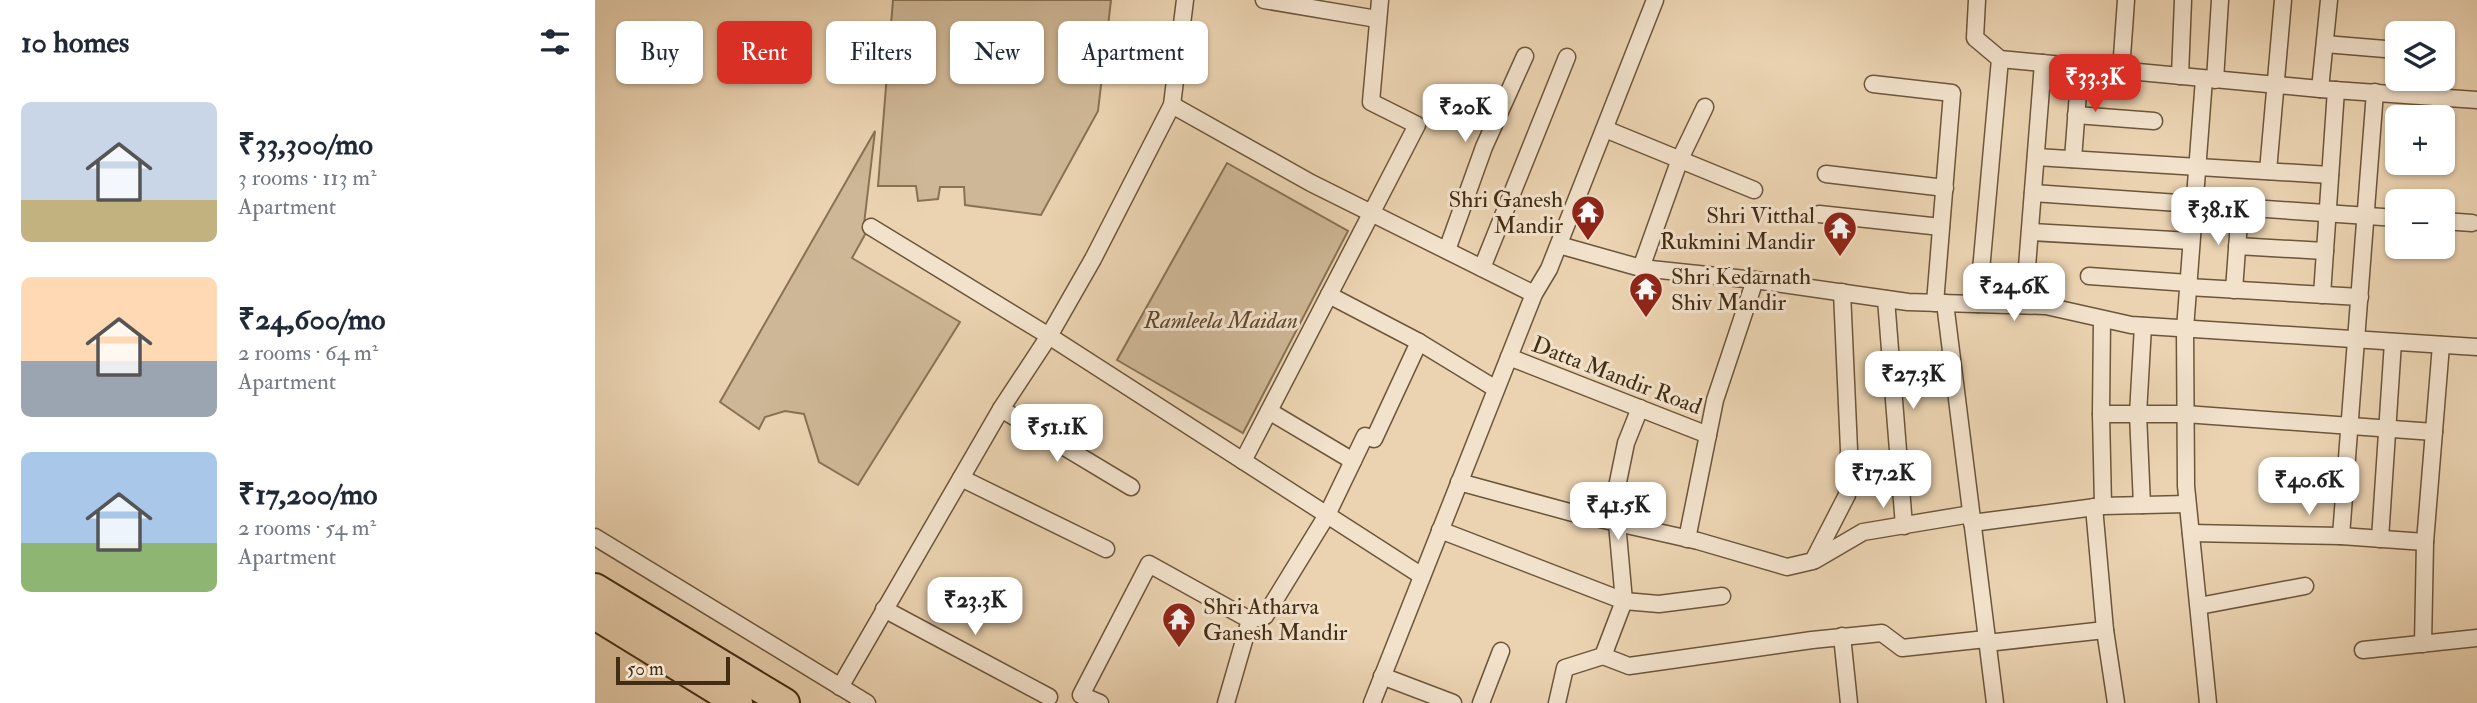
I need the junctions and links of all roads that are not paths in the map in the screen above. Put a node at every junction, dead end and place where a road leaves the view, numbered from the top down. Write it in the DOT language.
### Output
graph roads {
  1 [pos="1185,0"];
  2 [pos="1263,0"];
  3 [pos="1380,0"];
  4 [pos="1655,0"];
  5 [pos="1977,0"];
  6 [pos="2126,0"];
  7 [pos="2183,0"];
  8 [pos="2220,0"];
  9 [pos="2283,0"];
  10 [pos="2329,0"];
  11 [pos="1313,4"];
  12 [pos="1377,19"];
  13 [pos="2325,44"];
  14 [pos="2385,49"];
  15 [pos="1525,56"];
  16 [pos="1567,57"];
  17 [pos="2000,59"];
  18 [pos="2043,63"];
  19 [pos="2080,67"];
  20 [pos="2121,71"];
  21 [pos="2179,76"];
  22 [pos="2210,79"];
  23 [pos="1873,85"];
  24 [pos="2274,85"];
  25 [pos="2328,90"];
  26 [pos="2375,92"];
  27 [pos="2477,100"];
  28 [pos="1172,105"];
  29 [pos="1705,107"];
  30 [pos="2077,115"];
  31 [pos="2154,121"];
  32 [pos="1605,129"];
  33 [pos="2036,157"];
  34 [pos="1680,159"];
  35 [pos="2073,159"];
  36 [pos="2197,166"];
  37 [pos="2268,171"];
  38 [pos="1826,174"];
  39 [pos="2330,175"];
  40 [pos="1944,188"];
  41 [pos="1754,190"];
  42 [pos="2033,194"];
  43 [pos="2194,205"];
  44 [pos="2240,208"];
  45 [pos="1372,213"];
  46 [pos="1819,214"];
  47 [pos="2327,214"];
  48 [pos="2366,216"];
  49 [pos="2385,217"];
  50 [pos="2455,222"];
  51 [pos="2472,223"];
  52 [pos="871,227"];
  53 [pos="1941,227"];
  54 [pos="2030,232"];
  55 [pos="2191,241"];
  56 [pos="1559,245"];
  57 [pos="2237,246"];
  58 [pos="1447,250"];
  59 [pos="2325,251"];
  60 [pos="1482,268"];
  61 [pos="1641,268"];
  62 [pos="2089,276"];
  63 [pos="1755,280"];
  64 [pos="2188,285"];
  65 [pos="2234,290"];
  66 [pos="1842,292"];
  67 [pos="1534,294"];
  68 [pos="1329,295"];
  69 [pos="2322,295"];
  70 [pos="2360,298"];
  71 [pos="1886,299"];
  72 [pos="1940,303"];
  73 [pos="1978,304"];
  74 [pos="2024,305"];
  75 [pos="2102,319"];
  76 [pos="2143,326"];
  77 [pos="2185,329"];
  78 [pos="1049,336"];
  79 [pos="2357,340"];
  80 [pos="1419,342"];
  81 [pos="2393,342"];
  82 [pos="2441,345"];
  83 [pos="2477,347"];
  84 [pos="1509,357"];
  85 [pos="1496,389"];
  86 [pos="1640,408"];
  87 [pos="1001,409"];
  88 [pos="1269,411"];
  89 [pos="2101,414"];
  90 [pos="2138,414"];
  91 [pos="2185,414"];
  92 [pos="2350,426"];
  93 [pos="2387,429"];
  94 [pos="2434,432"];
  95 [pos="1708,435"];
  96 [pos="1243,461"];
  97 [pos="1353,461"];
  98 [pos="961,478"];
  99 [pos="1459,482"];
  100 [pos="1131,487"];
  101 [pos="2187,504"];
  102 [pos="2142,505"];
  103 [pos="2098,507"];
  104 [pos="1327,515"];
  105 [pos="1972,519"];
  106 [pos="1613,522"];
  107 [pos="1904,526"];
  108 [pos="1440,530"];
  109 [pos="2191,533"];
  110 [pos="2341,536"];
  111 [pos="595,537"];
  112 [pos="1687,538"];
  113 [pos="2380,539"];
  114 [pos="2425,542"];
  115 [pos="1106,549"];
  116 [pos="1813,561"];
  117 [pos="1422,576"];
  118 [pos="2305,586"];
  119 [pos="595,588"];
  120 [pos="1722,596"];
  121 [pos="1624,601"];
  122 [pos="2199,606"];
  123 [pos="884,609"];
  124 [pos="595,615"];
  125 [pos="1250,620"];
  126 [pos="2105,630"];
  127 [pos="1842,636"];
  128 [pos="2477,638"];
  129 [pos="1987,641"];
  130 [pos="2423,644"];
  131 [pos="2363,650"];
  132 [pos="1501,651"];
  133 [pos="1603,656"];
  134 [pos="1383,676"];
  135 [pos="840,687"];
  136 [pos="1049,697"];
  137 [pos="738,703"];
  138 [pos="785,703"];
  139 [pos="867,703"];
  140 [pos="1100,703"];
  141 [pos="1226,703"];
  142 [pos="1372,703"];
  143 [pos="1453,703"];
  144 [pos="1481,703"];
  145 [pos="1557,703"];
  146 [pos="1849,703"];
  147 [pos="1995,703"];
  148 [pos="2116,703"];
  149 [pos="2208,703"];
  1 -- 28 [label="street"];
  2 -- 11 [label="street"];
  3 -- 12 [label="street"];
  4 -- 32 [label="street"];
  5 -- 17 [label="street"];
  6 -- 20 [label="street"];
  7 -- 21 [label="street"];
  8 -- 22 [label="street"];
  9 -- 24 [label="street"];
  10 -- 13 [label="street"];
  11 -- 12 [label="street"];
  12 -- 45 [label="street"];
  13 -- 14 [label="street"];
  13 -- 25 [label="street"];
  15 -- 58 [label="street"];
  16 -- 60 [label="street"];
  17 -- 18 [label="street"];
  17 -- 73 [label="street"];
  18 -- 19 [label="street"];
  18 -- 33 [label="street"];
  19 -- 20 [label="street"];
  19 -- 30 [label="street"];
  20 -- 21 [label="street"];
  21 -- 22 [label="street"];
  22 -- 24 [label="street"];
  22 -- 36 [label="street"];
  23 -- 40 [label="street"];
  24 -- 25 [label="street"];
  24 -- 37 [label="street"];
  25 -- 26 [label="street"];
  25 -- 39 [label="street"];
  26 -- 27 [label="street"];
  26 -- 48 [label="street"];
  28 -- 45 [label="street"];
  28 -- 78 [label="street"];
  29 -- 34 [label="street"];
  30 -- 31 [label="street"];
  30 -- 35 [label="street"];
  32 -- 34 [label="street"];
  32 -- 56 [label="street"];
  33 -- 35 [label="street"];
  33 -- 42 [label="street"];
  34 -- 41 [label="street"];
  34 -- 61 [label="street"];
  35 -- 36 [label="street"];
  36 -- 37 [label="street"];
  36 -- 43 [label="street"];
  37 -- 39 [label="street"];
  38 -- 40 [label="street"];
  39 -- 47 [label="street"];
  40 -- 53 [label="street"];
  42 -- 43 [label="street"];
  42 -- 54 [label="street"];
  43 -- 44 [label="street"];
  43 -- 55 [label="street"];
  44 -- 47 [label="street"];
  44 -- 57 [label="street"];
  45 -- 58 [label="street"];
  45 -- 68 [label="street"];
  46 -- 53 [label="street"];
  47 -- 48 [label="street"];
  47 -- 59 [label="street"];
  48 -- 49 [label="street"];
  48 -- 70 [label="street"];
  50 -- 51 [label="street"];
  52 -- 78 [label="street"];
  53 -- 72 [label="street"];
  54 -- 55 [label="street"];
  54 -- 74 [label="street"];
  55 -- 64 [label="street"];
  56 -- 61 [label="street"];
  56 -- 67 [label="street"];
  57 -- 59 [label="street"];
  57 -- 65 [label="street"];
  58 -- 60 [label="street"];
  59 -- 69 [label="street"];
  60 -- 67 [label="street"];
  61 -- 63 [label="street"];
  62 -- 64 [label="street"];
  63 -- 66 [label="street"];
  63 -- 95 [label="street"];
  64 -- 65 [label="street"];
  64 -- 77 [label="street"];
  65 -- 69 [label="street"];
  66 -- 71 [label="street"];
  66 -- 116 [label="street"];
  67 -- 84 [label="street"];
  68 -- 80 [label="street"];
  68 -- 88 [label="street"];
  69 -- 70 [label="street"];
  70 -- 79 [label="street"];
  71 -- 72 [label="street"];
  71 -- 107 [label="street"];
  72 -- 73 [label="street"];
  72 -- 105 [label="street"];
  73 -- 74 [label="street"];
  74 -- 75 [label="street"];
  75 -- 76 [label="street"];
  75 -- 89 [label="street"];
  76 -- 77 [label="street"];
  76 -- 90 [label="street"];
  77 -- 79 [label="street"];
  77 -- 91 [label="street"];
  78 -- 87 [label="street"];
  78 -- 96 [label="street"];
  79 -- 81 [label="street"];
  79 -- 92 [label="street"];
  80 -- 85 [label="street"];
  80 -- 97 [label="street"];
  81 -- 82 [label="street"];
  81 -- 93 [label="street"];
  82 -- 83 [label="street"];
  82 -- 94 [label="street"];
  84 -- 85 [label="street"];
  84 -- 86 [label="street, Datta Mandir Road"];
  85 -- 99 [label="street"];
  86 -- 95 [label="street, Datta Mandir Road"];
  86 -- 106 [label="street"];
  87 -- 98 [label="street"];
  87 -- 100 [label="street"];
  88 -- 96 [label="street"];
  88 -- 97 [label="street"];
  89 -- 90 [label="street"];
  89 -- 103 [label="street"];
  90 -- 91 [label="street"];
  90 -- 102 [label="street"];
  91 -- 92 [label="street"];
  91 -- 101 [label="street"];
  92 -- 93 [label="street"];
  92 -- 110 [label="street"];
  93 -- 94 [label="street"];
  93 -- 113 [label="street"];
  94 -- 114 [label="street"];
  95 -- 112 [label="street"];
  96 -- 104 [label="street"];
  97 -- 104 [label="street"];
  98 -- 115 [label="street"];
  98 -- 123 [label="street"];
  99 -- 106 [label="street"];
  99 -- 108 [label="street"];
  101 -- 102 [label="street"];
  101 -- 109 [label="street"];
  102 -- 103 [label="street"];
  103 -- 105 [label="street"];
  103 -- 126 [label="street"];
  104 -- 117 [label="street"];
  104 -- 125 [label="street"];
  105 -- 107 [label="street"];
  105 -- 129 [label="street"];
  106 -- 112 [label="street"];
  106 -- 121 [label="street"];
  107 -- 116 [label="street"];
  108 -- 117 [label="street"];
  108 -- 121 [label="street"];
  109 -- 110 [label="street"];
  109 -- 122 [label="street"];
  110 -- 113 [label="street"];
  111 -- 135 [label="street"];
  112 -- 116 [label="street"];
  113 -- 114 [label="street"];
  114 -- 130 [label="street"];
  117 -- 134 [label="street"];
  118 -- 122 [label="street"];
  119 -- 138 [label="highway"];
  120 -- 121 [label="street"];
  121 -- 133 [label="street"];
  122 -- 149 [label="street"];
  123 -- 135 [label="street"];
  123 -- 136 [label="street"];
  124 -- 137 [label="highway"];
  125 -- 140 [label="street"];
  125 -- 141 [label="street"];
  126 -- 129 [label="street"];
  126 -- 148 [label="street"];
  127 -- 129 [label="street"];
  127 -- 133 [label="street"];
  127 -- 146 [label="street"];
  128 -- 130 [label="street"];
  129 -- 147 [label="street"];
  130 -- 131 [label="street"];
  132 -- 144 [label="street"];
  133 -- 145 [label="street"];
  134 -- 142 [label="street"];
  134 -- 143 [label="street"];
  135 -- 139 [label="street"];
}
